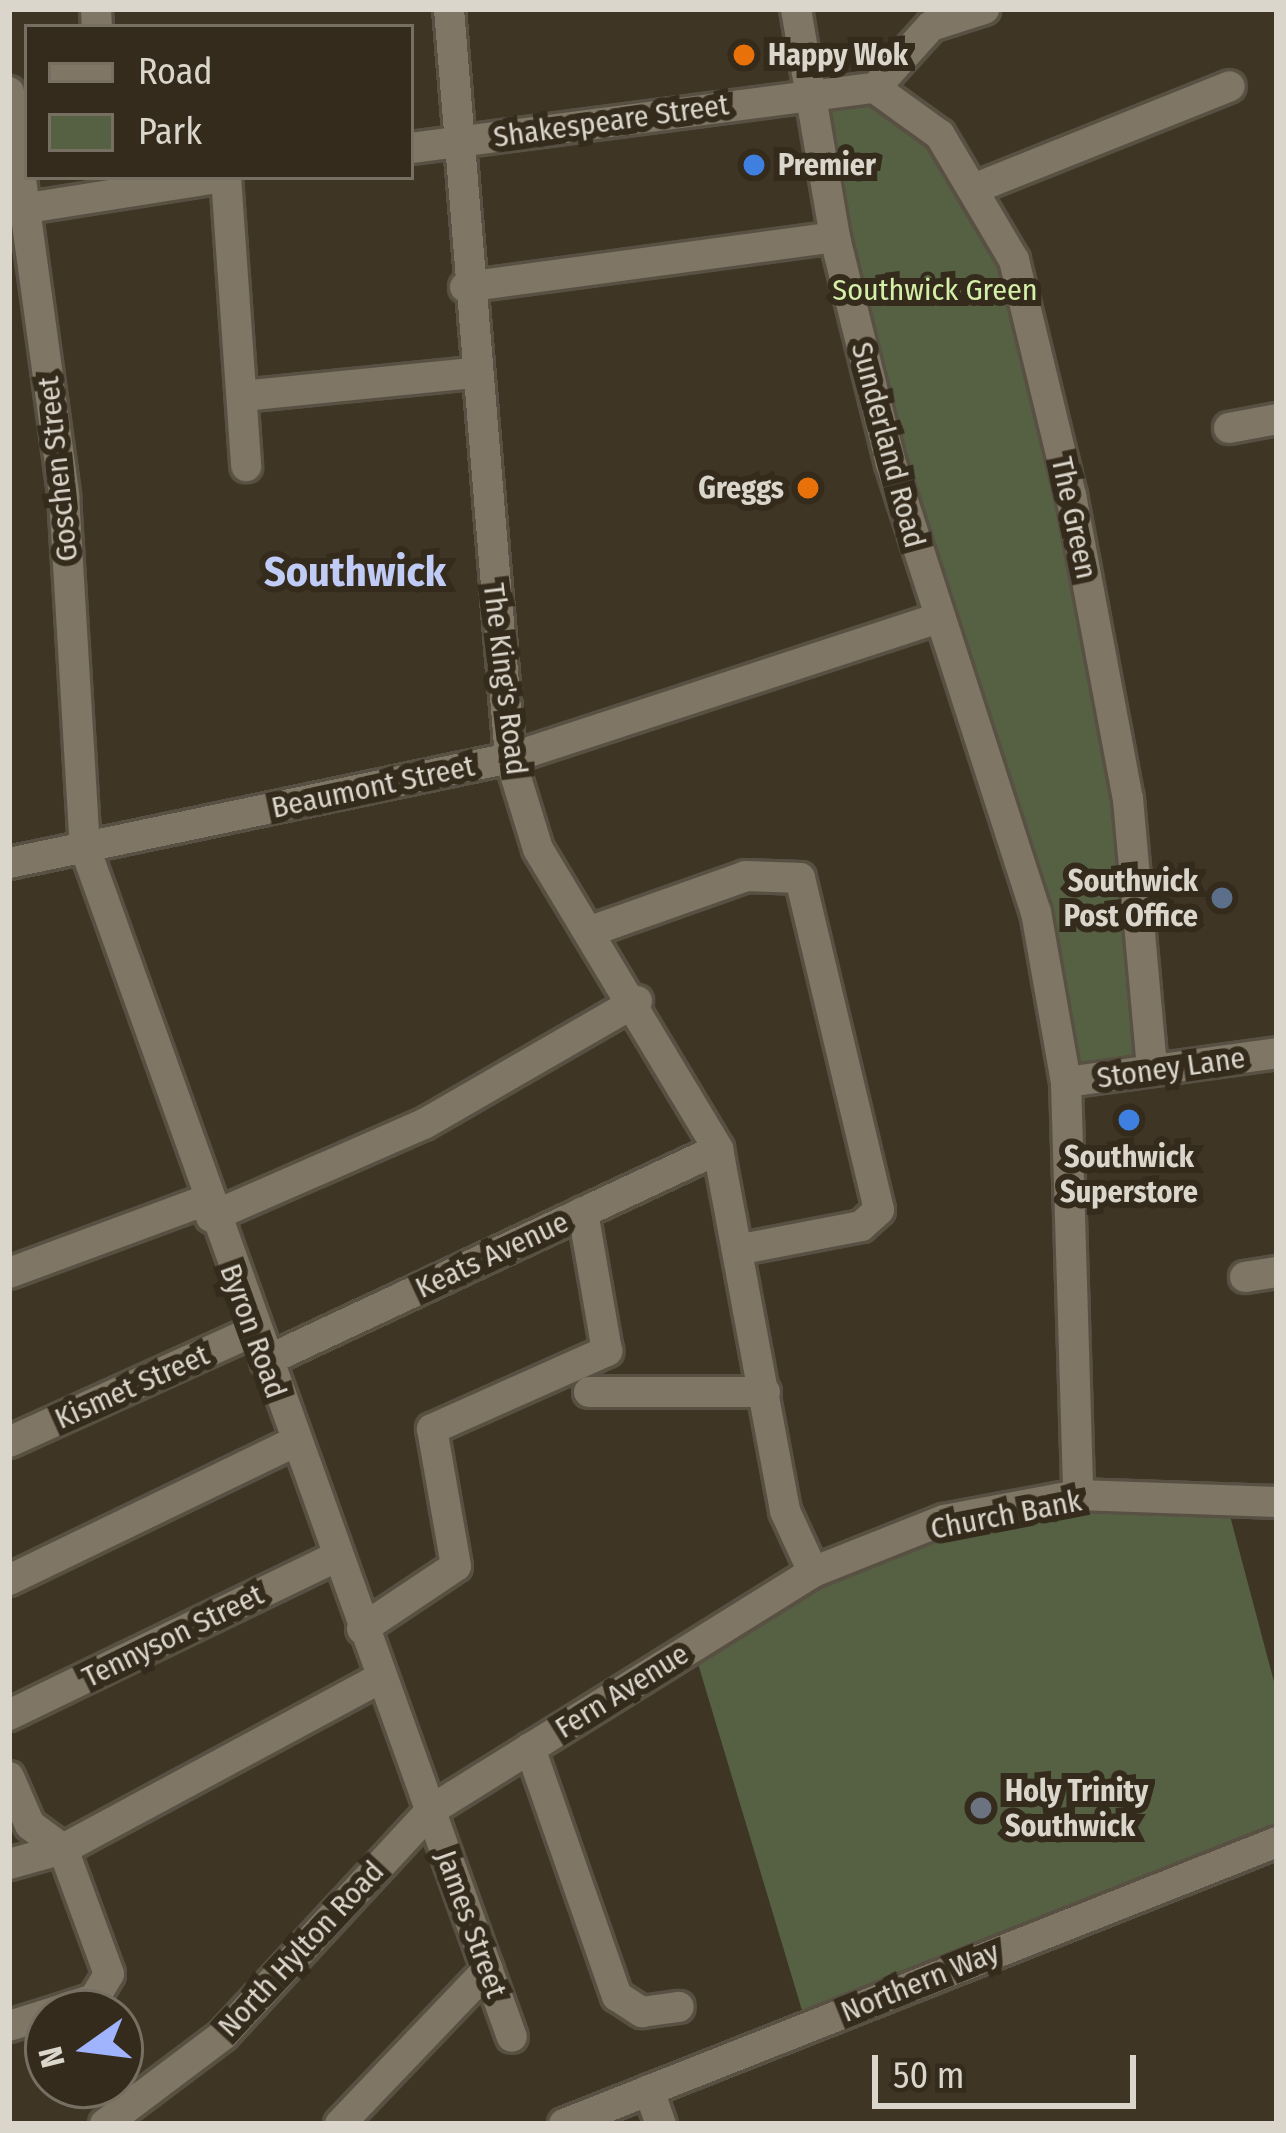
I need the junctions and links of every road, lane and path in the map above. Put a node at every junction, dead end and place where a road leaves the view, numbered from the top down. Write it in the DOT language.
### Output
graph roads {
  1 [pos="449,9"];
  2 [pos="796,9"];
  3 [pos="966,12"];
  4 [pos="1230,86"];
  5 [pos="875,88"];
  6 [pos="9,92"];
  7 [pos="811,99"];
  8 [pos="454,142"];
  9 [pos="414,148"];
  10 [pos="187,180"];
  11 [pos="225,180"];
  12 [pos="123,185"];
  13 [pos="978,187"];
  14 [pos="18,209"];
  15 [pos="835,237"];
  16 [pos="465,287"];
  17 [pos="472,373"];
  18 [pos="242,396"];
  19 [pos="1277,419"];
  20 [pos="1229,428"];
  21 [pos="245,466"];
  22 [pos="935,619"];
  23 [pos="510,758"];
  24 [pos="85,848"];
  25 [pos="9,863"];
  26 [pos="591,931"];
  27 [pos="637,1000"];
  28 [pos="1277,1054"];
  29 [pos="1152,1068"];
  30 [pos="1066,1082"];
  31 [pos="718,1149"];
  32 [pos="208,1209"];
  33 [pos="584,1212"];
  34 [pos="742,1249"];
  35 [pos="1277,1272"];
  36 [pos="9,1273"];
  37 [pos="1245,1276"];
  38 [pos="260,1346"];
  39 [pos="589,1392"];
  40 [pos="765,1392"];
  41 [pos="9,1442"];
  42 [pos="294,1442"];
  43 [pos="1078,1496"];
  44 [pos="1277,1502"];
  45 [pos="336,1557"];
  46 [pos="813,1572"];
  47 [pos="9,1580"];
  48 [pos="362,1629"];
  49 [pos="380,1678"];
  50 [pos="9,1715"];
  51 [pos="530,1748"];
  52 [pos="9,1778"];
  53 [pos="431,1810"];
  54 [pos="1277,1842"];
  55 [pos="63,1849"];
  56 [pos="9,1864"];
  57 [pos="488,1969"];
  58 [pos="100,1989"];
  59 [pos="679,2007"];
  60 [pos="512,2037"];
  61 [pos="649,2090"];
  62 [pos="105,2124"];
  63 [pos="340,2124"];
  64 [pos="564,2124"];
  65 [pos="661,2124"];
  1 -- 8 [label="street, The King's Road"];
  2 -- 7 [label="street, Sunderland Road"];
  3 -- 5 [label="street"];
  4 -- 13 [label="street"];
  5 -- 7 [label="street"];
  5 -- 13 [label="street, The Green"];
  6 -- 14 [label="street, Goschen Street"];
  7 -- 8 [label="street, Shakespeare Street"];
  7 -- 15 [label="street, Sunderland Road"];
  8 -- 9 [label="street, Shakespeare Street"];
  8 -- 16 [label="street, The King's Road"];
  10 -- 12 [label="street"];
  11 -- 18 [label="street"];
  12 -- 14 [label="street"];
  13 -- 29 [label="street, The Green"];
  14 -- 24 [label="street, Goschen Street"];
  15 -- 16 [label="street"];
  15 -- 22 [label="street, Sunderland Road"];
  16 -- 17 [label="street, The King's Road"];
  17 -- 18 [label="street"];
  17 -- 23 [label="street, The King's Road"];
  18 -- 21 [label="street"];
  19 -- 20 [label="street"];
  22 -- 23 [label="street, Beaumont Street"];
  22 -- 30 [label="street, Sunderland Road"];
  23 -- 24 [label="street, Beaumont Street"];
  23 -- 26 [label="street, The King's Road"];
  24 -- 25 [label="street, Beaumont Street"];
  24 -- 32 [label="street, Byron Road"];
  26 -- 27 [label="street, The King's Road"];
  26 -- 34 [label="street"];
  27 -- 31 [label="street, The King's Road"];
  27 -- 32 [label="street"];
  28 -- 29 [label="street, Stoney Lane"];
  29 -- 30 [label="street, Stoney Lane"];
  30 -- 43 [label="street"];
  31 -- 33 [label="street, Keats Avenue"];
  31 -- 34 [label="street, The King's Road"];
  32 -- 36 [label="street"];
  32 -- 38 [label="street, Byron Road"];
  33 -- 38 [label="street, Keats Avenue"];
  33 -- 48 [label="street"];
  34 -- 40 [label="street, The King's Road"];
  35 -- 37 [label="street"];
  38 -- 41 [label="street, Kismet Street"];
  38 -- 42 [label="street, Byron Road"];
  39 -- 40 [label="street"];
  40 -- 46 [label="street, The King's Road"];
  42 -- 45 [label="street, Byron Road"];
  42 -- 47 [label="street"];
  43 -- 44 [label="street, Church Bank"];
  43 -- 46 [label="street, Church Bank"];
  45 -- 48 [label="street, Byron Road"];
  45 -- 50 [label="street, Tennyson Street"];
  46 -- 51 [label="street, Fern Avenue"];
  48 -- 49 [label="street, Byron Road"];
  49 -- 53 [label="street, Byron Road"];
  49 -- 55 [label="street"];
  51 -- 53 [label="street, Fern Avenue"];
  51 -- 59 [label="street"];
  52 -- 55 [label="street"];
  53 -- 57 [label="street, James Street"];
  53 -- 62 [label="street, North Hylton Road"];
  54 -- 61 [label="street, Northern Way"];
  55 -- 56 [label="street"];
  55 -- 58 [label="street"];
  57 -- 60 [label="street, James Street"];
  57 -- 63 [label="street"];
  61 -- 64 [label="street, Northern Way"];
  61 -- 65 [label="street"];
}
